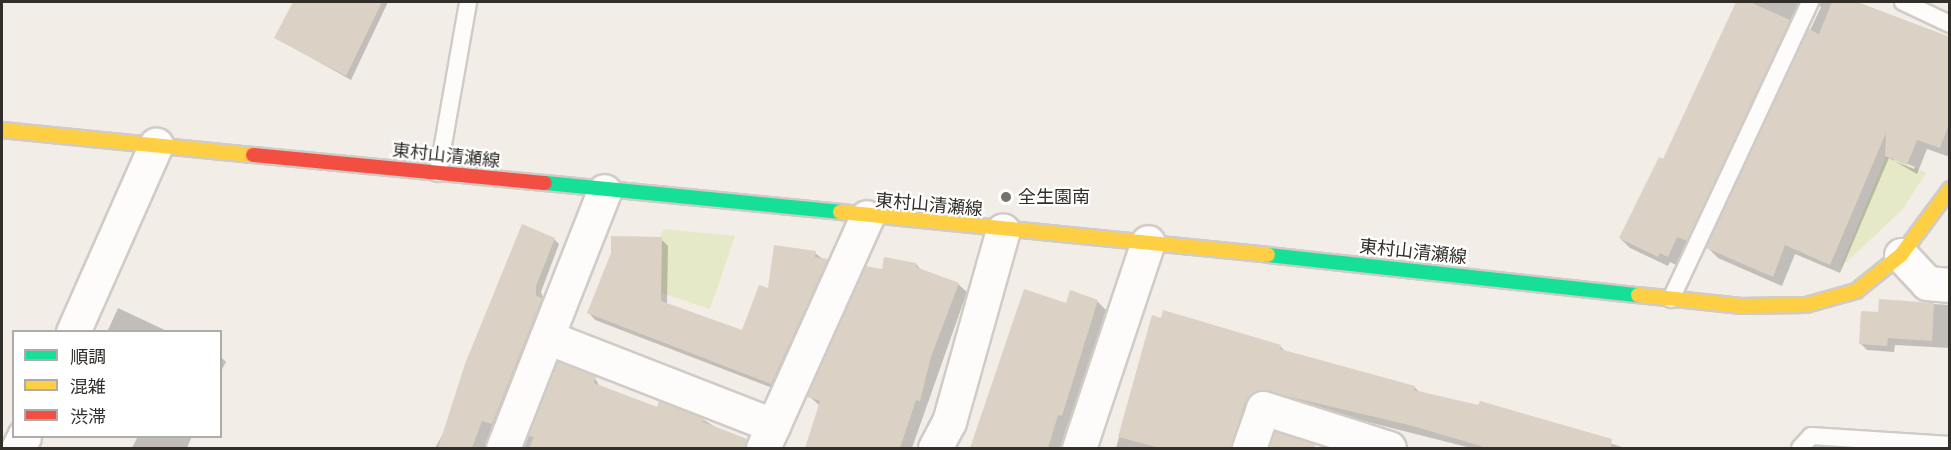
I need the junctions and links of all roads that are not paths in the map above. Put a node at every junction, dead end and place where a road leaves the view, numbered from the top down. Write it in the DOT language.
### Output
graph roads {
  1 [pos="468,2"];
  2 [pos="1810,2"];
  3 [pos="1904,2"];
  4 [pos="1950,24"];
  5 [pos="2,130"];
  6 [pos="156,145"];
  7 [pos="438,173"];
  8 [pos="1950,189"];
  9 [pos="604,191"];
  10 [pos="867,217"];
  11 [pos="1003,230"];
  12 [pos="1148,242"];
  13 [pos="1901,255"];
  14 [pos="1950,285"];
  15 [pos="1671,298"];
  16 [pos="74,330"];
  17 [pos="547,337"];
  18 [pos="768,437"];
  19 [pos="1950,445"];
  20 [pos="503,448"];
  21 [pos="934,448"];
  22 [pos="1079,448"];
  23 [pos="1248,448"];
  24 [pos="1389,448"];
  25 [pos="1800,448"];
  1 -- 7 [label="lane"];
  2 -- 15 [label="lane"];
  3 -- 4 [label="lane"];
  5 -- 6 [label="main road, 東村山清瀬線"];
  6 -- 7 [label="main road, 東村山清瀬線"];
  6 -- 16 [label="street"];
  7 -- 9 [label="main road, 東村山清瀬線"];
  8 -- 13 [label="main road, 東村山清瀬線"];
  9 -- 10 [label="main road, 東村山清瀬線"];
  9 -- 17 [label="street"];
  10 -- 11 [label="main road, 東村山清瀬線"];
  10 -- 18 [label="street"];
  11 -- 12 [label="main road, 東村山清瀬線"];
  11 -- 21 [label="street"];
  12 -- 15 [label="main road, 東村山清瀬線"];
  12 -- 22 [label="street"];
  13 -- 14 [label="street"];
  13 -- 15 [label="main road, 東村山清瀬線"];
  17 -- 18 [label="street"];
  17 -- 20 [label="street"];
  19 -- 25 [label="lane"];
  23 -- 24 [label="street"];
}
